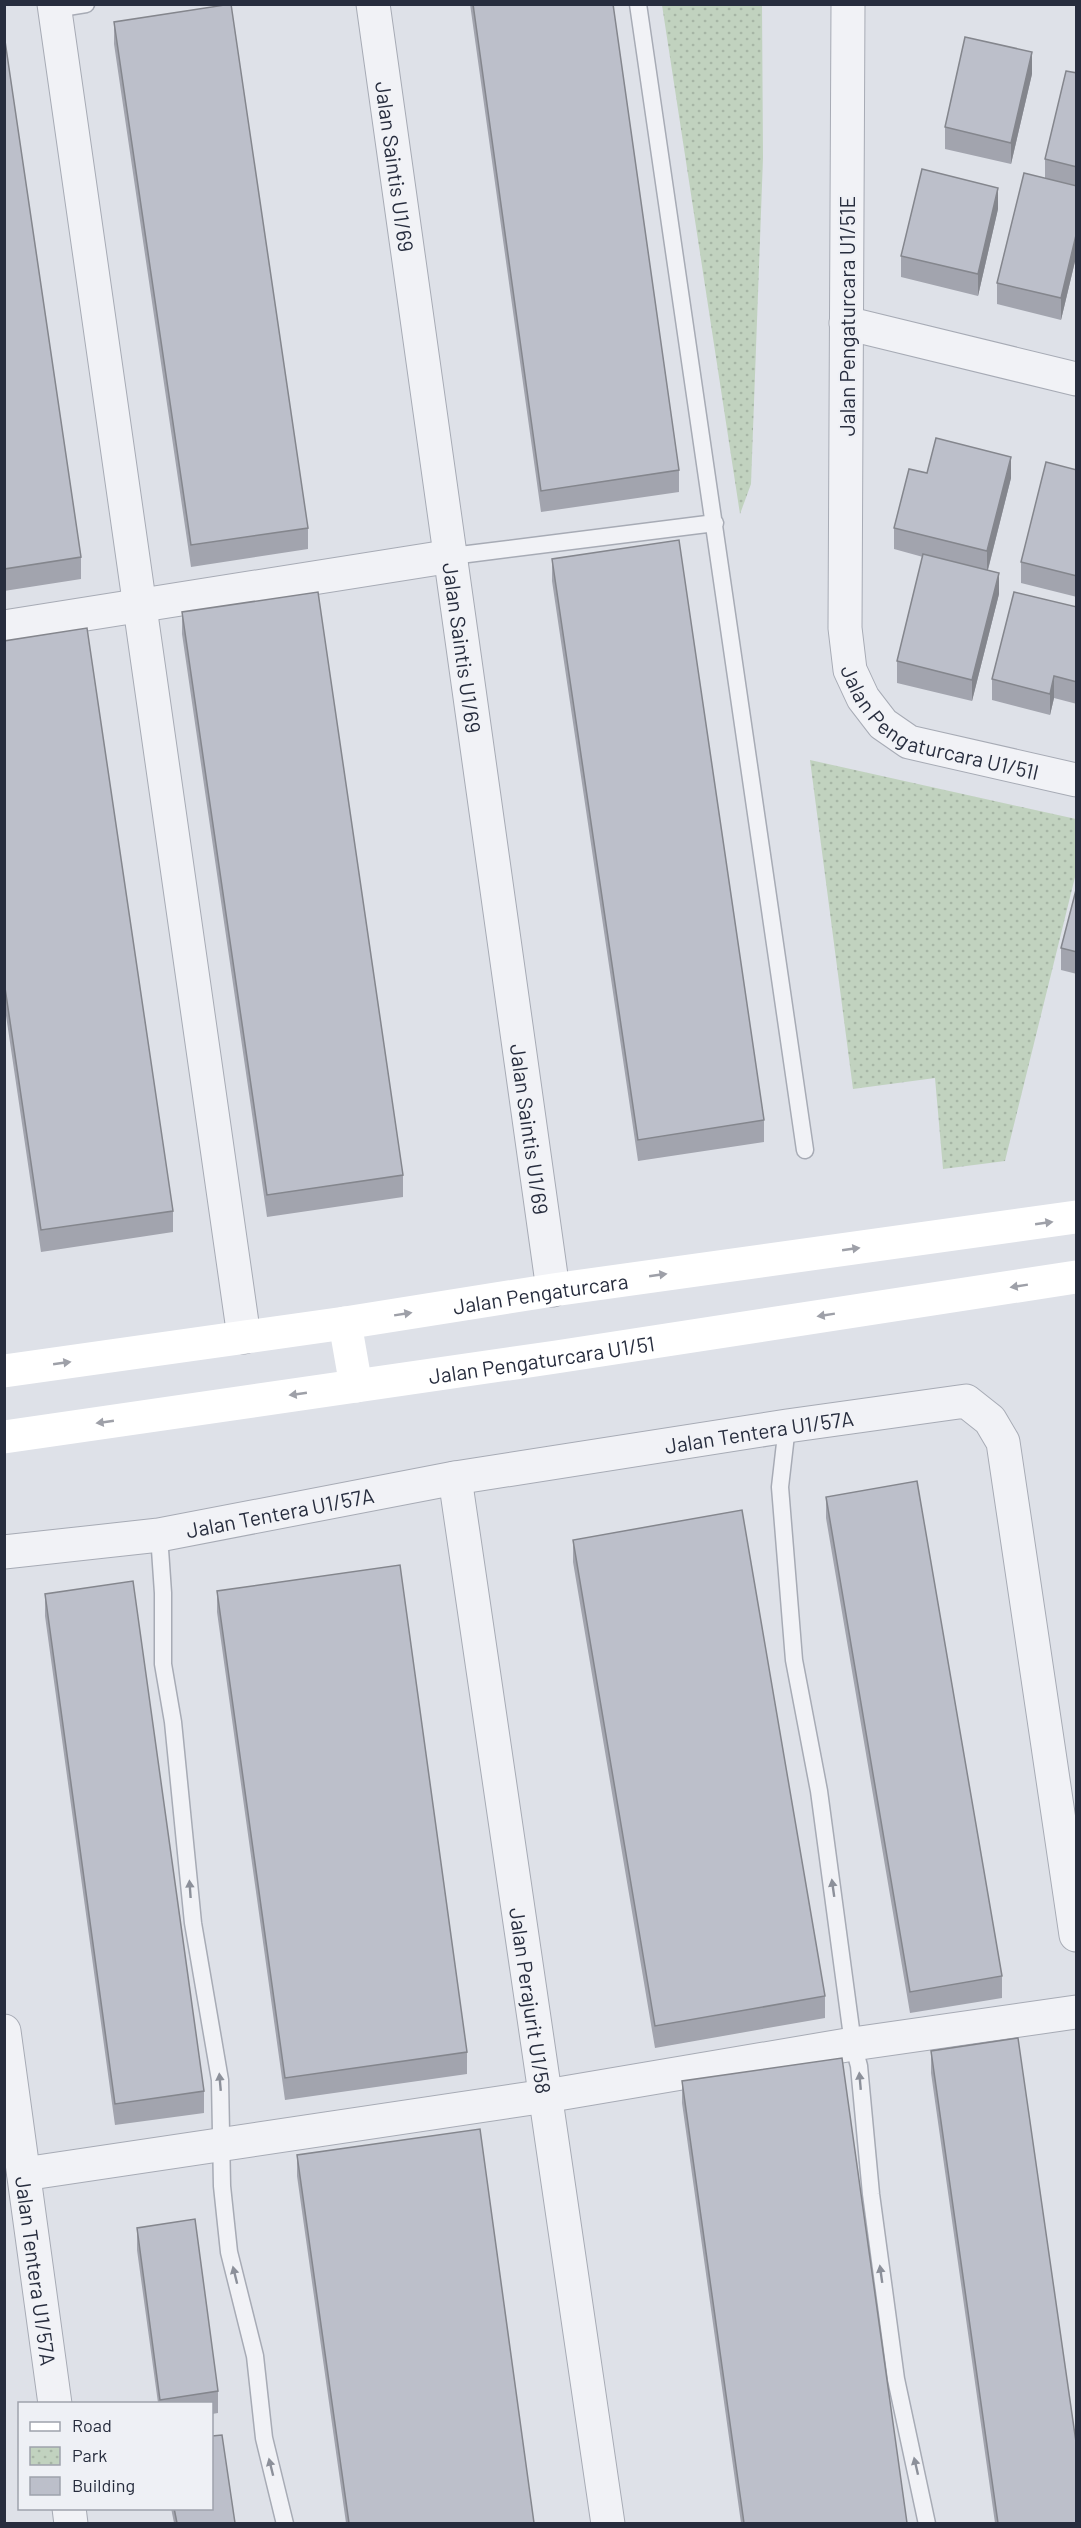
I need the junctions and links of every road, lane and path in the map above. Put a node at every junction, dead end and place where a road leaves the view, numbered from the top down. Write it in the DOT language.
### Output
graph roads {
  1 [pos="86,4"];
  2 [pos="373,4"];
  3 [pos="638,4"];
  4 [pos="848,4"];
  5 [pos="54,7"];
  6 [pos="846,324"];
  7 [pos="1077,379"];
  8 [pos="715,523"];
  9 [pos="452,556"];
  10 [pos="140,607"];
  11 [pos="4,627"];
  12 [pos="845,628"];
  13 [pos="1077,780"];
  14 [pos="805,1150"];
  15 [pos="1077,1217"];
  16 [pos="1077,1277"];
  17 [pos="553,1290"];
  18 [pos="345,1323"];
  19 [pos="244,1337"];
  20 [pos="4,1371"];
  21 [pos="356,1386"];
  22 [pos="787,1426"];
  23 [pos="4,1437"];
  24 [pos="455,1478"];
  25 [pos="159,1535"];
  26 [pos="4,1552"];
  27 [pos="1077,1935"];
  28 [pos="1077,2012"];
  29 [pos="4,2031"];
  30 [pos="853,2044"];
  31 [pos="546,2096"];
  32 [pos="222,2144"];
  33 [pos="24,2174"];
  34 [pos="55,2402"];
  35 [pos="285,2523"];
  36 [pos="608,2523"];
  37 [pos="927,2523"];
  1 -- 5 [label="lane"];
  2 -- 9 [label="street, Jalan Saintis U1/69"];
  3 -- 8 [label="lane"];
  4 -- 6 [label="street, Jalan Pengaturcara U1/51E"];
  5 -- 10 [label="street"];
  6 -- 7 [label="street"];
  6 -- 12 [label="street, Jalan Pengaturcara U1/51E"];
  8 -- 9 [label="lane"];
  8 -- 14 [label="lane"];
  9 -- 10 [label="street"];
  9 -- 17 [label="street, Jalan Saintis U1/69"];
  10 -- 11 [label="street"];
  10 -- 19 [label="street"];
  12 -- 13 [label="street, Jalan Pengaturcara U1/51I"];
  17 -- 15 [label="street, Jalan Pengaturcara, one-way"];
  16 -- 21 [label="street, Jalan Pengaturcara U1/51, one-way"];
  18 -- 17 [label="street, Jalan Pengaturcara, one-way"];
  18 -- 19 [label="street, Jalan Pengaturcara"];
  18 -- 21 [label="street"];
  20 -- 19 [label="street, Jalan Pengaturcara, one-way"];
  21 -- 23 [label="street, Jalan Pengaturcara U1/51, one-way"];
  22 -- 24 [label="street, Jalan Tentera U1/57A"];
  22 -- 27 [label="street, Jalan Tentera U1/57A"];
  30 -- 22 [label="lane, one-way"];
  24 -- 25 [label="street, Jalan Tentera U1/57A"];
  24 -- 31 [label="street, Jalan Perajurit U1/58"];
  25 -- 26 [label="street, Jalan Tentera U1/57A"];
  32 -- 25 [label="lane, one-way"];
  28 -- 30 [label="street"];
  29 -- 33 [label="street, Jalan Tentera U1/57A"];
  30 -- 31 [label="street"];
  37 -- 30 [label="lane, one-way"];
  31 -- 32 [label="street"];
  31 -- 36 [label="street, Jalan Perajurit U1/58"];
  32 -- 33 [label="street"];
  35 -- 32 [label="lane, one-way"];
  33 -- 34 [label="street, Jalan Tentera U1/57A"];
}
